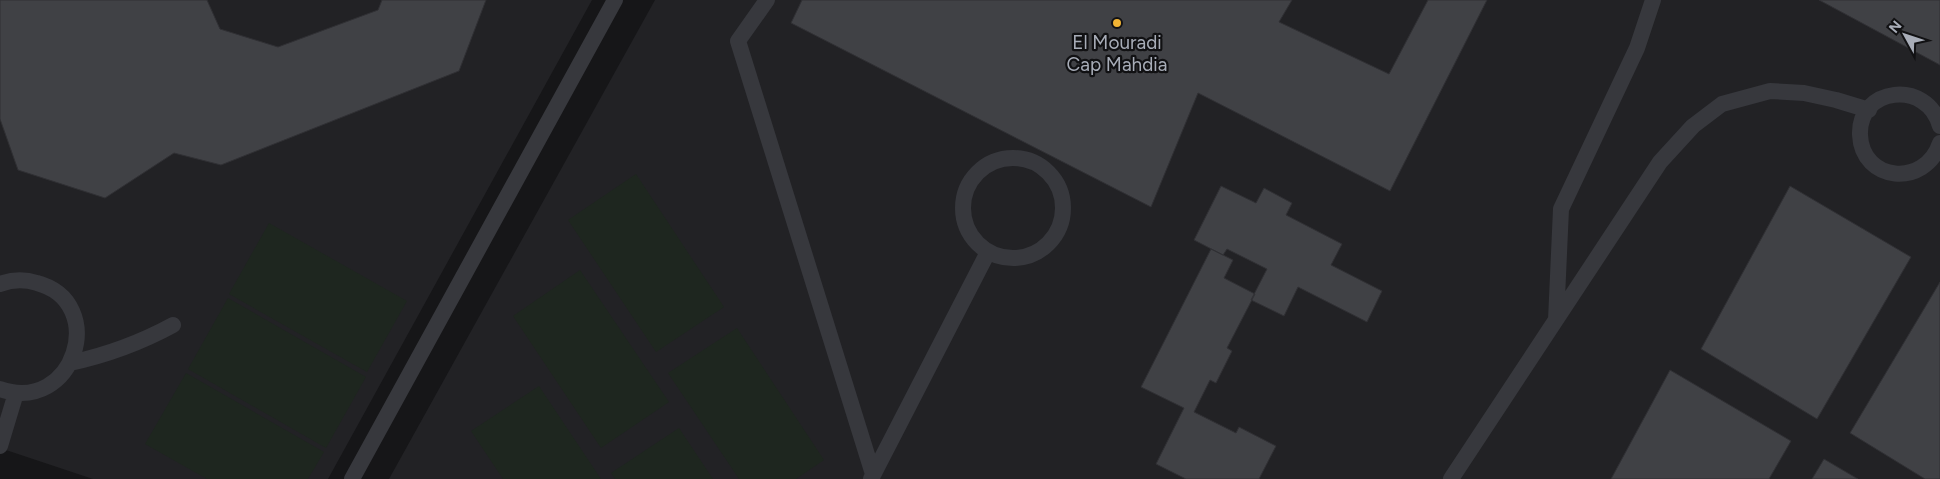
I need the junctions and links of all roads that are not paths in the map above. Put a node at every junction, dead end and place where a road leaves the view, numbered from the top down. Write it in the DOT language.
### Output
graph roads {
  1 [pos="615,0"];
  2 [pos="767,0"];
  3 [pos="1653,0"];
  4 [pos="1868,110"];
  5 [pos="1940,126"];
  6 [pos="1940,143"];
  7 [pos="988,252"];
  8 [pos="0,284"];
  9 [pos="1556,320"];
  10 [pos="173,325"];
  11 [pos="70,363"];
  12 [pos="0,389"];
  13 [pos="16,393"];
  14 [pos="0,446"];
  15 [pos="872,477"];
  16 [pos="352,479"];
  17 [pos="1451,479"];
  1 -- 16 [label="lane"];
  2 -- 15 [label="lane"];
  3 -- 9 [label="lane"];
  4 -- 5 [label="lane"];
  4 -- 6 [label="lane"];
  4 -- 9 [label="lane"];
  7 -- 7 [label="lane"];
  7 -- 15 [label="lane"];
  8 -- 11 [label="lane"];
  9 -- 17 [label="lane"];
  10 -- 11 [label="lane"];
  11 -- 13 [label="lane"];
  12 -- 13 [label="lane"];
  13 -- 14 [label="lane"];
}
